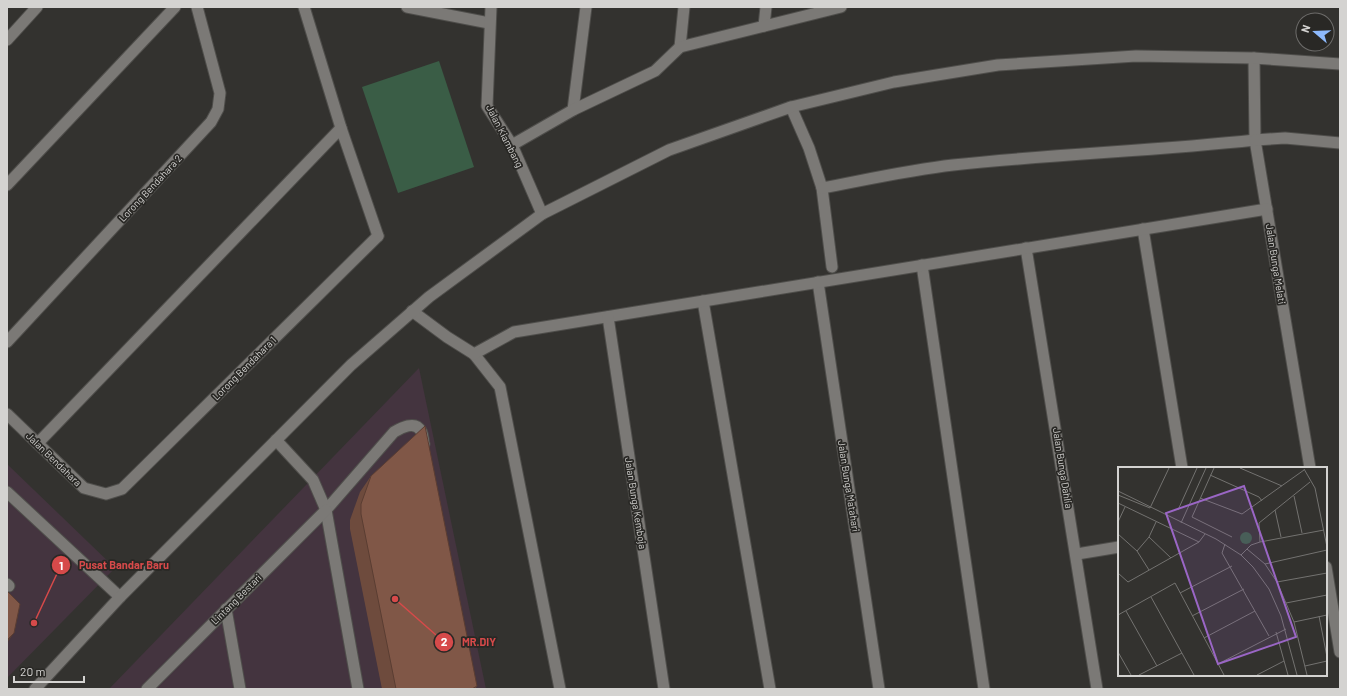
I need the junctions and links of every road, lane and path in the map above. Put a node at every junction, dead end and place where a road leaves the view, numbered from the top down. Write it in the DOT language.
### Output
graph roads {
  1 [pos="37,7"];
  2 [pos="176,7"];
  3 [pos="197,7"];
  4 [pos="304,7"];
  5 [pos="407,7"];
  6 [pos="491,7"];
  7 [pos="586,7"];
  8 [pos="684,7"];
  9 [pos="766,7"];
  10 [pos="841,7"];
  11 [pos="489,23"];
  12 [pos="764,26"];
  13 [pos="7,40"];
  14 [pos="680,47"];
  15 [pos="1254,58"];
  16 [pos="1340,64"];
  17 [pos="791,107"];
  18 [pos="573,110"];
  19 [pos="341,128"];
  20 [pos="1256,140"];
  21 [pos="1340,143"];
  22 [pos="512,145"];
  23 [pos="7,185"];
  24 [pos="822,188"];
  25 [pos="1267,209"];
  26 [pos="542,214"];
  27 [pos="1143,229"];
  28 [pos="1026,248"];
  29 [pos="922,265"];
  30 [pos="832,267"];
  31 [pos="818,282"];
  32 [pos="703,301"];
  33 [pos="412,311"];
  34 [pos="608,316"];
  35 [pos="7,342"];
  36 [pos="474,354"];
  37 [pos="7,414"];
  38 [pos="276,440"];
  39 [pos="38,443"];
  40 [pos="426,454"];
  41 [pos="1182,467"];
  42 [pos="1310,467"];
  43 [pos="7,492"];
  44 [pos="106,494"];
  45 [pos="326,510"];
  46 [pos="1118,546"];
  47 [pos="1077,554"];
  48 [pos="1327,572"];
  49 [pos="120,597"];
  50 [pos="226,609"];
  51 [pos="1340,652"];
  52 [pos="35,689"];
  53 [pos="147,689"];
  54 [pos="240,689"];
  55 [pos="358,689"];
  56 [pos="560,689"];
  57 [pos="664,689"];
  58 [pos="770,689"];
  59 [pos="879,689"];
  60 [pos="984,689"];
  61 [pos="1097,689"];
  1 -- 13 [label="street"];
  2 -- 23 [label="street"];
  3 -- 35 [label="street, Lorong Bendahara 2"];
  4 -- 19 [label="street"];
  5 -- 11 [label="street"];
  6 -- 11 [label="street, Jalan Kiambang"];
  7 -- 18 [label="street"];
  8 -- 14 [label="street"];
  9 -- 12 [label="street"];
  10 -- 12 [label="street"];
  11 -- 22 [label="street, Jalan Kiambang"];
  12 -- 14 [label="street"];
  14 -- 18 [label="street"];
  15 -- 16 [label="street"];
  15 -- 17 [label="street"];
  15 -- 20 [label="street, Jalan Bunga Melati"];
  17 -- 24 [label="street"];
  17 -- 26 [label="street"];
  18 -- 22 [label="street"];
  19 -- 39 [label="street"];
  19 -- 44 [label="street, Lorong Bendahara 1"];
  20 -- 21 [label="street"];
  20 -- 24 [label="street"];
  20 -- 25 [label="street, Jalan Bunga Melati"];
  22 -- 26 [label="street, Jalan Kiambang"];
  24 -- 30 [label="street"];
  25 -- 27 [label="street"];
  25 -- 42 [label="street, Jalan Bunga Melati"];
  26 -- 33 [label="street"];
  27 -- 28 [label="street"];
  27 -- 41 [label="street"];
  28 -- 29 [label="street"];
  28 -- 47 [label="street, Jalan Bunga Dahlia"];
  29 -- 31 [label="street"];
  29 -- 60 [label="street"];
  31 -- 32 [label="street"];
  31 -- 59 [label="street, Jalan Bunga Matahari"];
  32 -- 34 [label="street"];
  32 -- 58 [label="street"];
  33 -- 36 [label="street"];
  33 -- 38 [label="street"];
  34 -- 36 [label="street"];
  34 -- 57 [label="street, Jalan Bunga Kemboja"];
  36 -- 56 [label="street"];
  37 -- 39 [label="street, Jalan Bendahara"];
  38 -- 45 [label="street"];
  38 -- 49 [label="street"];
  39 -- 44 [label="street, Jalan Bendahara"];
  40 -- 45 [label="street, Lintang Bestari"];
  43 -- 49 [label="street"];
  45 -- 50 [label="street, Lintang Bestari"];
  45 -- 55 [label="street"];
  46 -- 47 [label="street"];
  47 -- 61 [label="street, Jalan Bunga Dahlia"];
  48 -- 51 [label="street"];
  49 -- 52 [label="street"];
  50 -- 53 [label="street, Lintang Bestari"];
  50 -- 54 [label="street"];
}
